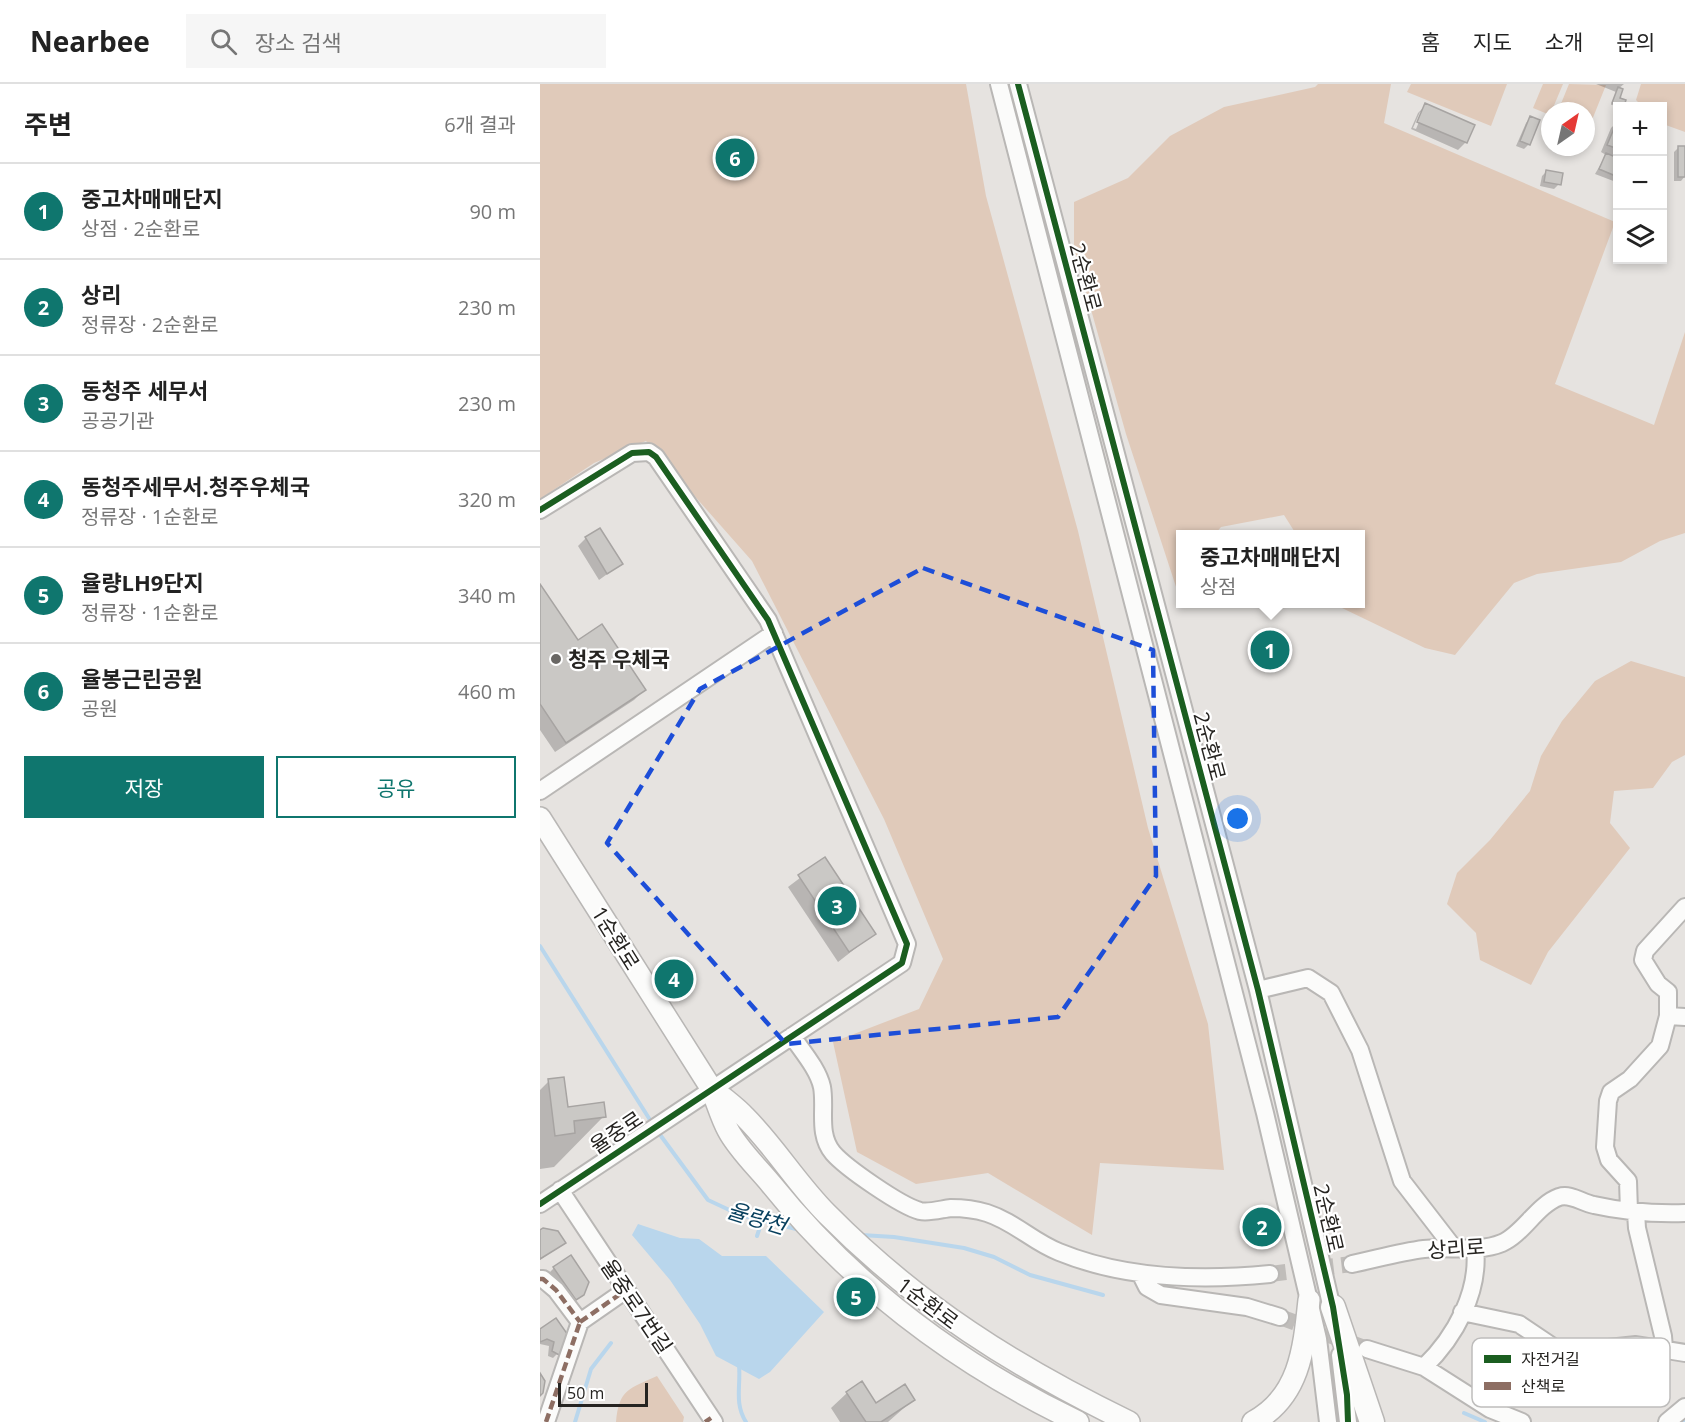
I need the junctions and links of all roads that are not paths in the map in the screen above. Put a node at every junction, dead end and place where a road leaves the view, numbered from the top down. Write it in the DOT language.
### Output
graph roads {
  1 [pos="999,84"];
  2 [pos="1018,84"];
  3 [pos="540,510"];
  4 [pos="774,633"];
  5 [pos="540,791"];
  6 [pos="540,818"];
  7 [pos="1685,907"];
  8 [pos="1258,990"];
  9 [pos="1677,1017"];
  10 [pos="792,1036"];
  11 [pos="711,1088"];
  12 [pos="560,1190"];
  13 [pos="540,1204"];
  14 [pos="1633,1212"];
  15 [pos="1685,1213"];
  16 [pos="1453,1247"];
  17 [pos="1475,1248"];
  18 [pos="1352,1264"];
  19 [pos="1140,1274"];
  20 [pos="1270,1274"];
  21 [pos="540,1280"];
  22 [pos="626,1290"];
  23 [pos="1309,1300"];
  24 [pos="1333,1307"];
  25 [pos="1462,1312"];
  26 [pos="1280,1317"];
  27 [pos="580,1322"];
  28 [pos="1539,1338"];
  29 [pos="1663,1338"];
  30 [pos="1367,1349"];
  31 [pos="1670,1349"];
  32 [pos="1685,1353"];
  33 [pos="1424,1367"];
  34 [pos="1472,1398"];
  35 [pos="1487,1407"];
  36 [pos="1685,1407"];
  37 [pos="710,1421"];
  38 [pos="546,1422"];
  39 [pos="1078,1422"];
  40 [pos="1129,1422"];
  41 [pos="1253,1422"];
  42 [pos="1328,1422"];
  43 [pos="1348,1422"];
  44 [pos="1372,1422"];
  45 [pos="1522,1422"];
  46 [pos="1667,1422"];
  1 -- 23 [label="street, 2순환로"];
  2 -- 8 [label="street, 2순환로"];
  3 -- 4 [label="street, 율중로"];
  4 -- 5 [label="street"];
  4 -- 10 [label="street, 율중로"];
  6 -- 11 [label="main road, 1순환로"];
  7 -- 9 [label="street"];
  8 -- 16 [label="street"];
  8 -- 24 [label="street, 2순환로"];
  9 -- 14 [label="street"];
  10 -- 11 [label="street, 율중로"];
  10 -- 19 [label="street"];
  11 -- 12 [label="street, 율중로"];
  11 -- 39 [label="main road, 1순환로"];
  11 -- 40 [label="main road, 1순환로"];
  12 -- 13 [label="street, 율중로"];
  12 -- 22 [label="street, 율중로7번길"];
  14 -- 15 [label="street, 상리로"];
  14 -- 17 [label="street, 상리로"];
  14 -- 29 [label="street"];
  16 -- 17 [label="street, 상리로"];
  16 -- 18 [label="street, 상리로"];
  17 -- 25 [label="street"];
  19 -- 20 [label="street"];
  19 -- 26 [label="street"];
  21 -- 27 [label="street"];
  22 -- 27 [label="street"];
  22 -- 37 [label="street, 율중로7번길"];
  23 -- 41 [label="main road"];
  23 -- 42 [label="street, 2순환로"];
  24 -- 43 [label="street, 2순환로"];
  24 -- 44 [label="highway"];
  25 -- 28 [label="street"];
  25 -- 33 [label="street"];
  27 -- 38 [label="street"];
  30 -- 33 [label="street"];
  31 -- 32 [label="street"];
  33 -- 34 [label="street"];
  35 -- 45 [label="street"];
  36 -- 46 [label="street"];
}
